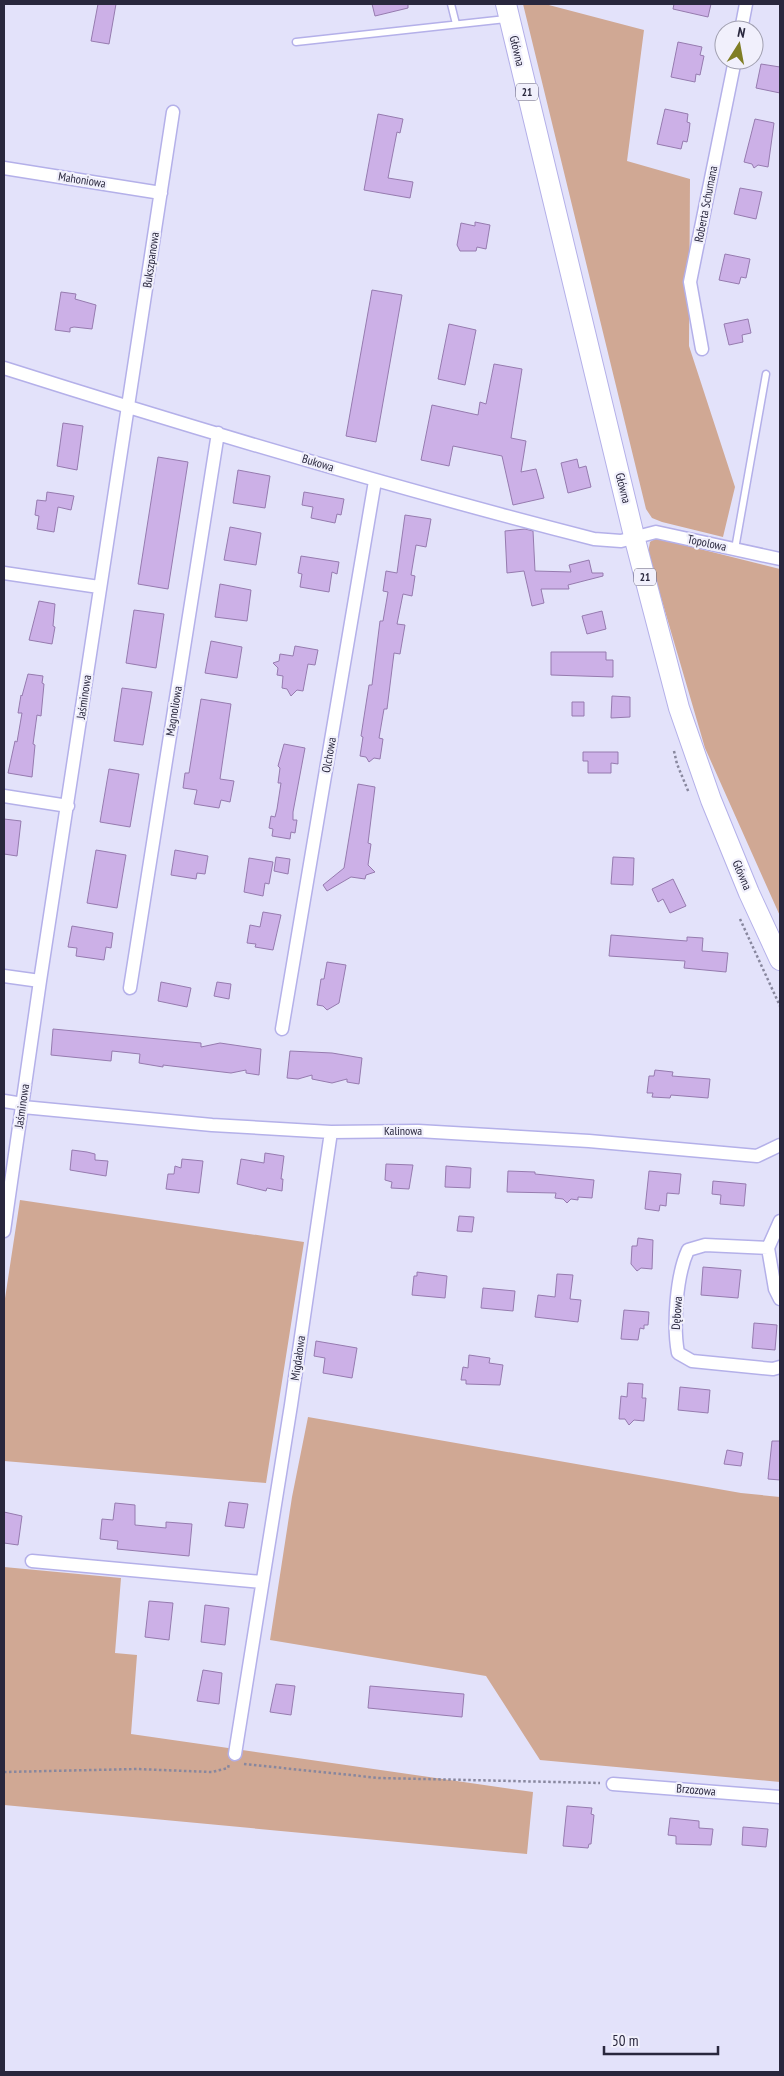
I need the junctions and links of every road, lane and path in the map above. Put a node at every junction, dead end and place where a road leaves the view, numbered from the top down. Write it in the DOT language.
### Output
graph roads {
  1 [pos="451,4"];
  2 [pos="746,4"];
  3 [pos="508,11"];
  4 [pos="743,20"];
  5 [pos="456,24"];
  6 [pos="296,42"];
  7 [pos="733,70"];
  8 [pos="173,112"];
  9 [pos="4,168"];
  10 [pos="161,194"];
  11 [pos="702,349"];
  12 [pos="4,368"];
  13 [pos="766,374"];
  14 [pos="129,408"];
  15 [pos="218,433"];
  16 [pos="375,481"];
  17 [pos="634,536"];
  18 [pos="735,549"];
  19 [pos="780,559"];
  20 [pos="4,573"];
  21 [pos="99,587"];
  22 [pos="4,796"];
  23 [pos="68,806"];
  24 [pos="780,960"];
  25 [pos="4,976"];
  26 [pos="40,982"];
  27 [pos="130,988"];
  28 [pos="282,1029"];
  29 [pos="4,1101"];
  30 [pos="23,1105"];
  31 [pos="331,1132"];
  32 [pos="780,1146"];
  33 [pos="780,1221"];
  34 [pos="4,1231"];
  35 [pos="768,1248"];
  36 [pos="780,1299"];
  37 [pos="780,1367"];
  38 [pos="32,1561"];
  39 [pos="262,1582"];
  40 [pos="235,1754"];
  41 [pos="4,1772"];
  42 [pos="613,1784"];
  43 [pos="780,1797"];
  1 -- 5 [label="lane"];
  2 -- 4 [label="street"];
  3 -- 5 [label="lane"];
  3 -- 17 [label="main road, Główna / 21"];
  5 -- 6 [label="lane"];
  7 -- 11 [label="street, Roberta Schumana"];
  8 -- 10 [label="street, Bukszpanowa"];
  9 -- 10 [label="street, Mahoniowa"];
  10 -- 14 [label="street, Bukszpanowa"];
  12 -- 14 [label="street, Bukowa"];
  13 -- 18 [label="lane"];
  14 -- 15 [label="street, Bukowa"];
  14 -- 21 [label="street, Jaśminowa"];
  15 -- 16 [label="street, Bukowa"];
  15 -- 27 [label="street, Magnoliowa"];
  16 -- 17 [label="street, Bukowa"];
  16 -- 28 [label="street, Olchowa"];
  17 -- 18 [label="street, Topolowa"];
  17 -- 24 [label="main road, Główna / 21"];
  18 -- 19 [label="street, Topolowa"];
  20 -- 21 [label="street"];
  21 -- 23 [label="street, Jaśminowa"];
  22 -- 23 [label="street"];
  23 -- 26 [label="street, Jaśminowa"];
  25 -- 26 [label="street"];
  26 -- 30 [label="street, Jaśminowa"];
  29 -- 30 [label="street, Kalinowa"];
  30 -- 31 [label="street, Kalinowa"];
  30 -- 34 [label="street, Jaśminowa"];
  31 -- 32 [label="street, Kalinowa"];
  31 -- 39 [label="street, Migdałowa"];
  33 -- 35 [label="street"];
  35 -- 36 [label="street"];
  35 -- 37 [label="street, Dębowa"];
  38 -- 39 [label="street"];
  39 -- 40 [label="street, Migdałowa"];
  40 -- 41 [label="path"];
  40 -- 42 [label="path"];
  42 -- 43 [label="street, Brzozowa"];
}
